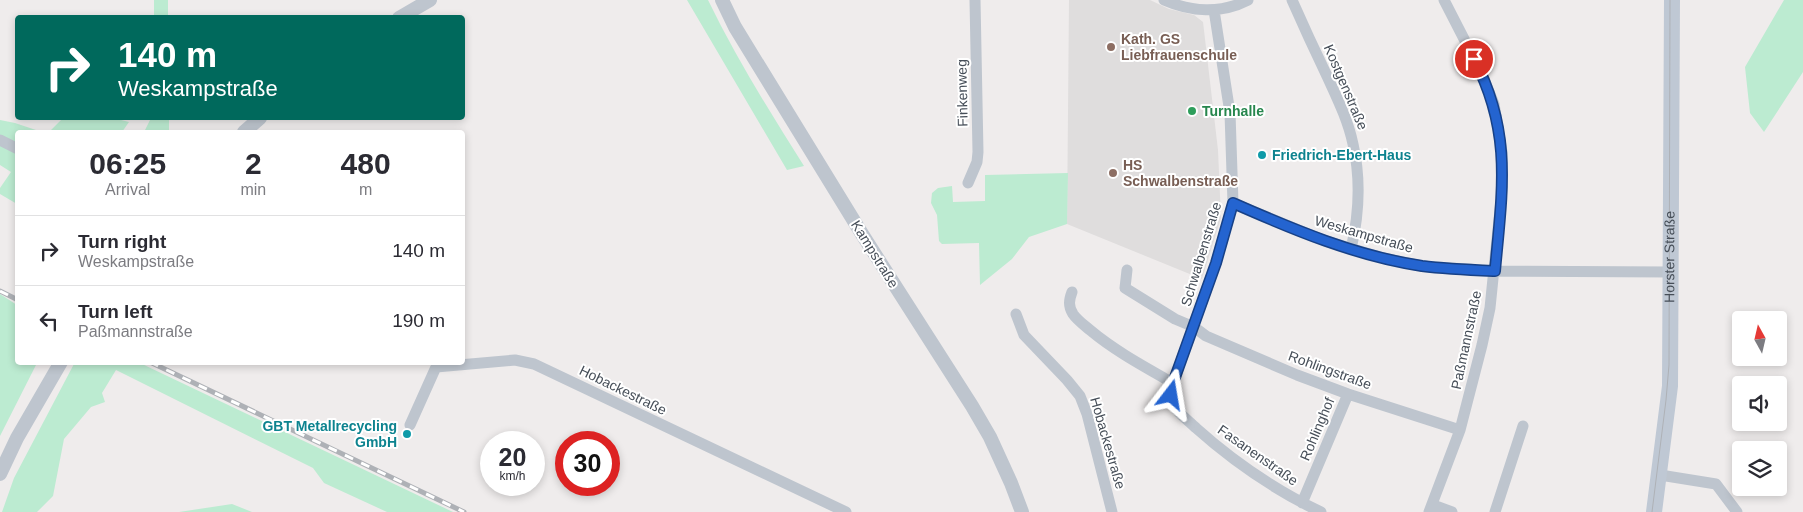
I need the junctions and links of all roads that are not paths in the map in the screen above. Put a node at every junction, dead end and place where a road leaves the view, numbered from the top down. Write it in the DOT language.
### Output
graph roads {
  1 [pos="430,0"];
  2 [pos="722,0"];
  3 [pos="975,0"];
  4 [pos="1164,0"];
  5 [pos="1248,0"];
  6 [pos="1292,0"];
  7 [pos="1444,0"];
  8 [pos="1672,0"];
  9 [pos="1214,10"];
  10 [pos="404,15"];
  11 [pos="258,120"];
  12 [pos="246,130"];
  13 [pos="0,140"];
  14 [pos="15,148"];
  15 [pos="968,183"];
  16 [pos="1233,203"];
  17 [pos="1351,250"];
  18 [pos="1127,270"];
  19 [pos="1495,271"];
  20 [pos="1671,272"];
  21 [pos="1072,292"];
  22 [pos="1016,314"];
  23 [pos="1194,327"];
  24 [pos="465,364"];
  25 [pos="59,365"];
  26 [pos="459,365"];
  27 [pos="1173,383"];
  28 [pos="1348,394"];
  29 [pos="1183,415"];
  30 [pos="410,425"];
  31 [pos="1523,426"];
  32 [pos="1460,430"];
  33 [pos="0,474"];
  34 [pos="1660,475"];
  35 [pos="1302,503"];
  36 [pos="1431,508"];
  37 [pos="846,512"];
  38 [pos="1022,512"];
  39 [pos="1112,512"];
  40 [pos="1321,512"];
  41 [pos="1452,512"];
  42 [pos="1495,512"];
  43 [pos="1654,512"];
  44 [pos="1737,512"];
  1 -- 10 [label="street"];
  2 -- 38 [label="street, Kampstraße"];
  3 -- 15 [label="street, Finkenweg"];
  4 -- 9 [label="street"];
  5 -- 9 [label="street"];
  6 -- 17 [label="street, Kostgenstraße"];
  7 -- 19 [label="street, Paßmannstraße"];
  8 -- 20 [label="main road, Horster Straße"];
  9 -- 16 [label="street, Schwalbenstraße"];
  11 -- 12 [label="street"];
  13 -- 14 [label="street"];
  16 -- 17 [label="street, Weskampstraße"];
  16 -- 23 [label="street, Schwalbenstraße"];
  17 -- 19 [label="street, Weskampstraße"];
  18 -- 23 [label="street, Schwalbenstraße"];
  19 -- 20 [label="street, Weskampstraße"];
  19 -- 32 [label="street, Paßmannstraße"];
  20 -- 34 [label="main road, Horster Straße"];
  21 -- 27 [label="street"];
  22 -- 39 [label="street, Hobackestraße"];
  23 -- 27 [label="street, Schwalbenstraße"];
  23 -- 28 [label="street, Rohlingstraße"];
  24 -- 37 [label="street, Hobackestraße"];
  25 -- 33 [label="street"];
  26 -- 30 [label="street, Hobackestraße"];
  27 -- 29 [label="street, Schwalbenstraße"];
  28 -- 32 [label="street, Rohlingstraße"];
  28 -- 35 [label="street, Rohlinghof"];
  29 -- 35 [label="street, Fasanenstraße"];
  31 -- 42 [label="street"];
  32 -- 36 [label="street, Paßmannstraße"];
  34 -- 43 [label="main road, Horster Straße"];
  34 -- 44 [label="street"];
  35 -- 40 [label="street, Fasanenstraße"];
  36 -- 41 [label="street"];
}
